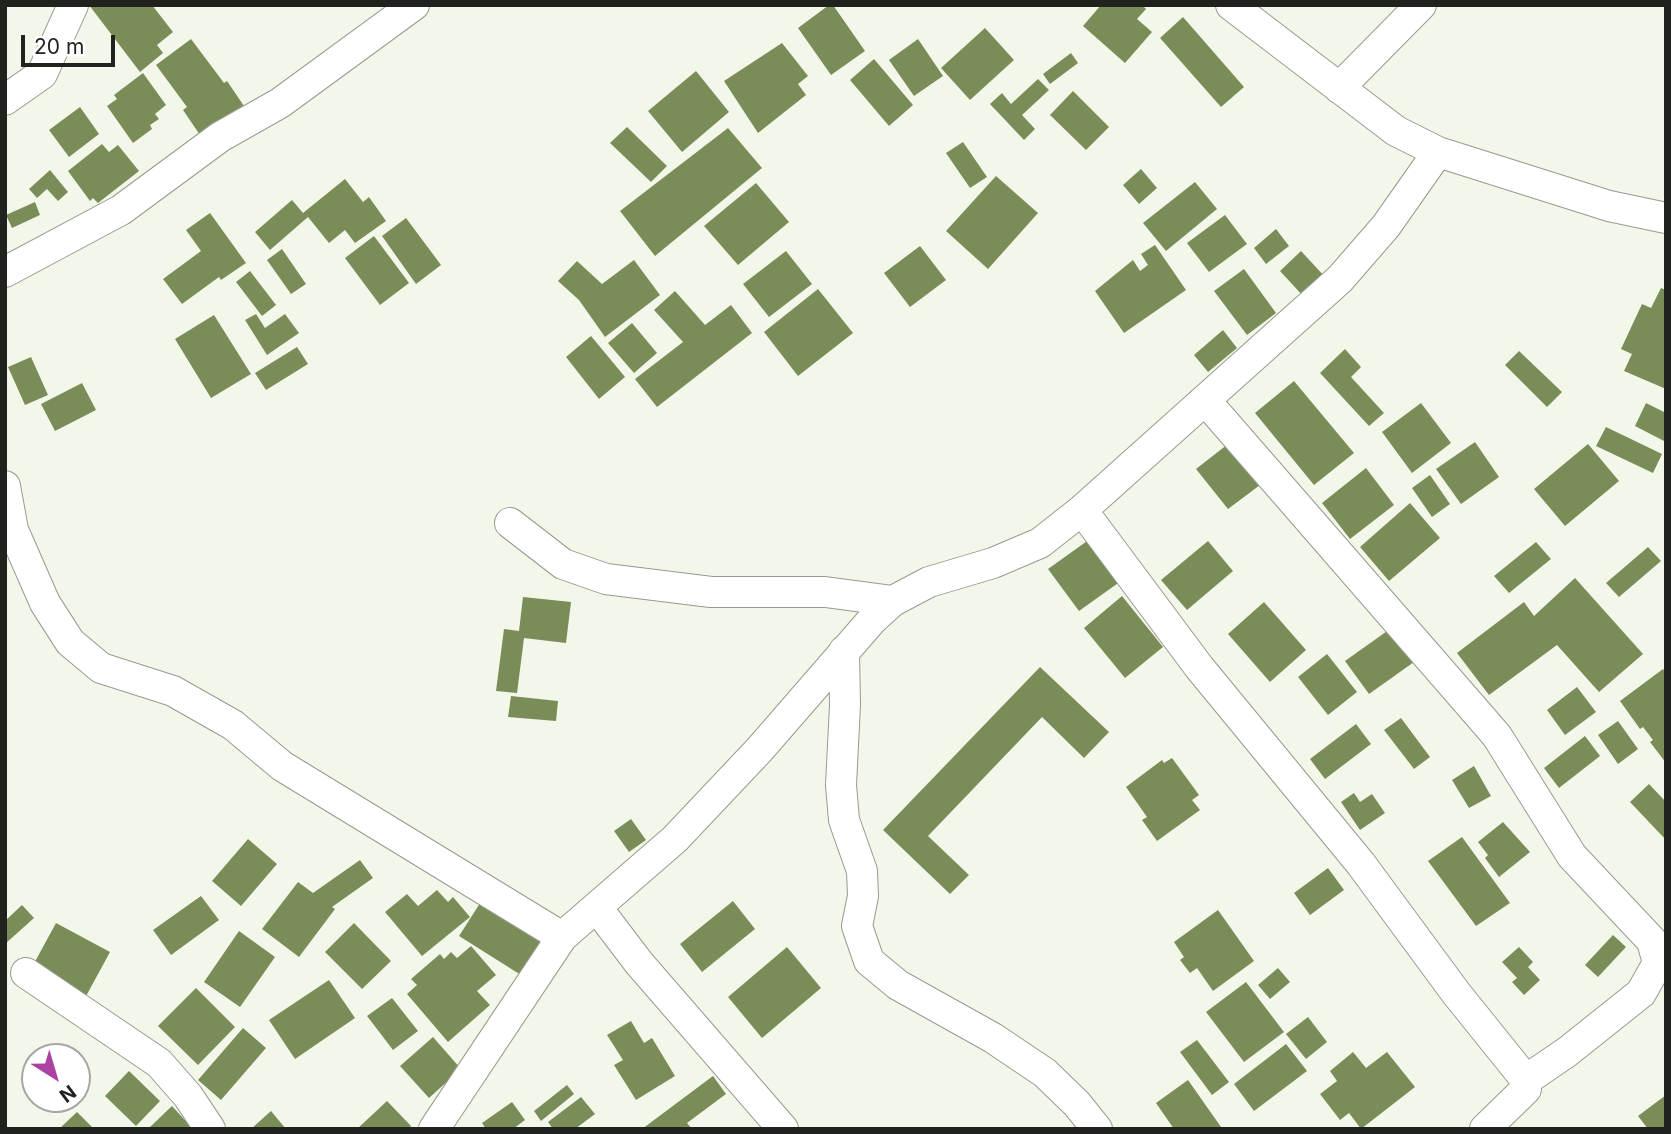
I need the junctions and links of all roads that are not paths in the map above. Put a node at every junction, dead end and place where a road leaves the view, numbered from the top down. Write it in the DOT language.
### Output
graph roads {
  1 [pos="73,5"];
  2 [pos="414,5"];
  3 [pos="1231,5"];
  4 [pos="1421,5"];
  5 [pos="1339,88"];
  6 [pos="5,100"];
  7 [pos="1438,152"];
  8 [pos="1666,218"];
  9 [pos="5,272"];
  10 [pos="1205,400"];
  11 [pos="5,486"];
  12 [pos="1082,510"];
  13 [pos="510,523"];
  14 [pos="893,601"];
  15 [pos="844,651"];
  16 [pos="598,909"];
  17 [pos="562,937"];
  18 [pos="26,973"];
  19 [pos="1525,1080"];
  20 [pos="210,1129"];
  21 [pos="434,1129"];
  22 [pos="783,1129"];
  23 [pos="1097,1129"];
  24 [pos="1485,1129"];
  1 -- 6 [label="street"];
  2 -- 9 [label="street"];
  3 -- 5 [label="street"];
  4 -- 5 [label="street"];
  5 -- 7 [label="street"];
  7 -- 8 [label="street"];
  7 -- 10 [label="street"];
  10 -- 12 [label="street"];
  10 -- 19 [label="street"];
  11 -- 17 [label="street"];
  12 -- 14 [label="street"];
  12 -- 19 [label="street"];
  13 -- 14 [label="street"];
  14 -- 15 [label="street"];
  15 -- 16 [label="street"];
  15 -- 23 [label="street"];
  16 -- 17 [label="street"];
  16 -- 22 [label="street"];
  17 -- 21 [label="street"];
  18 -- 20 [label="street"];
  19 -- 24 [label="street"];
}
